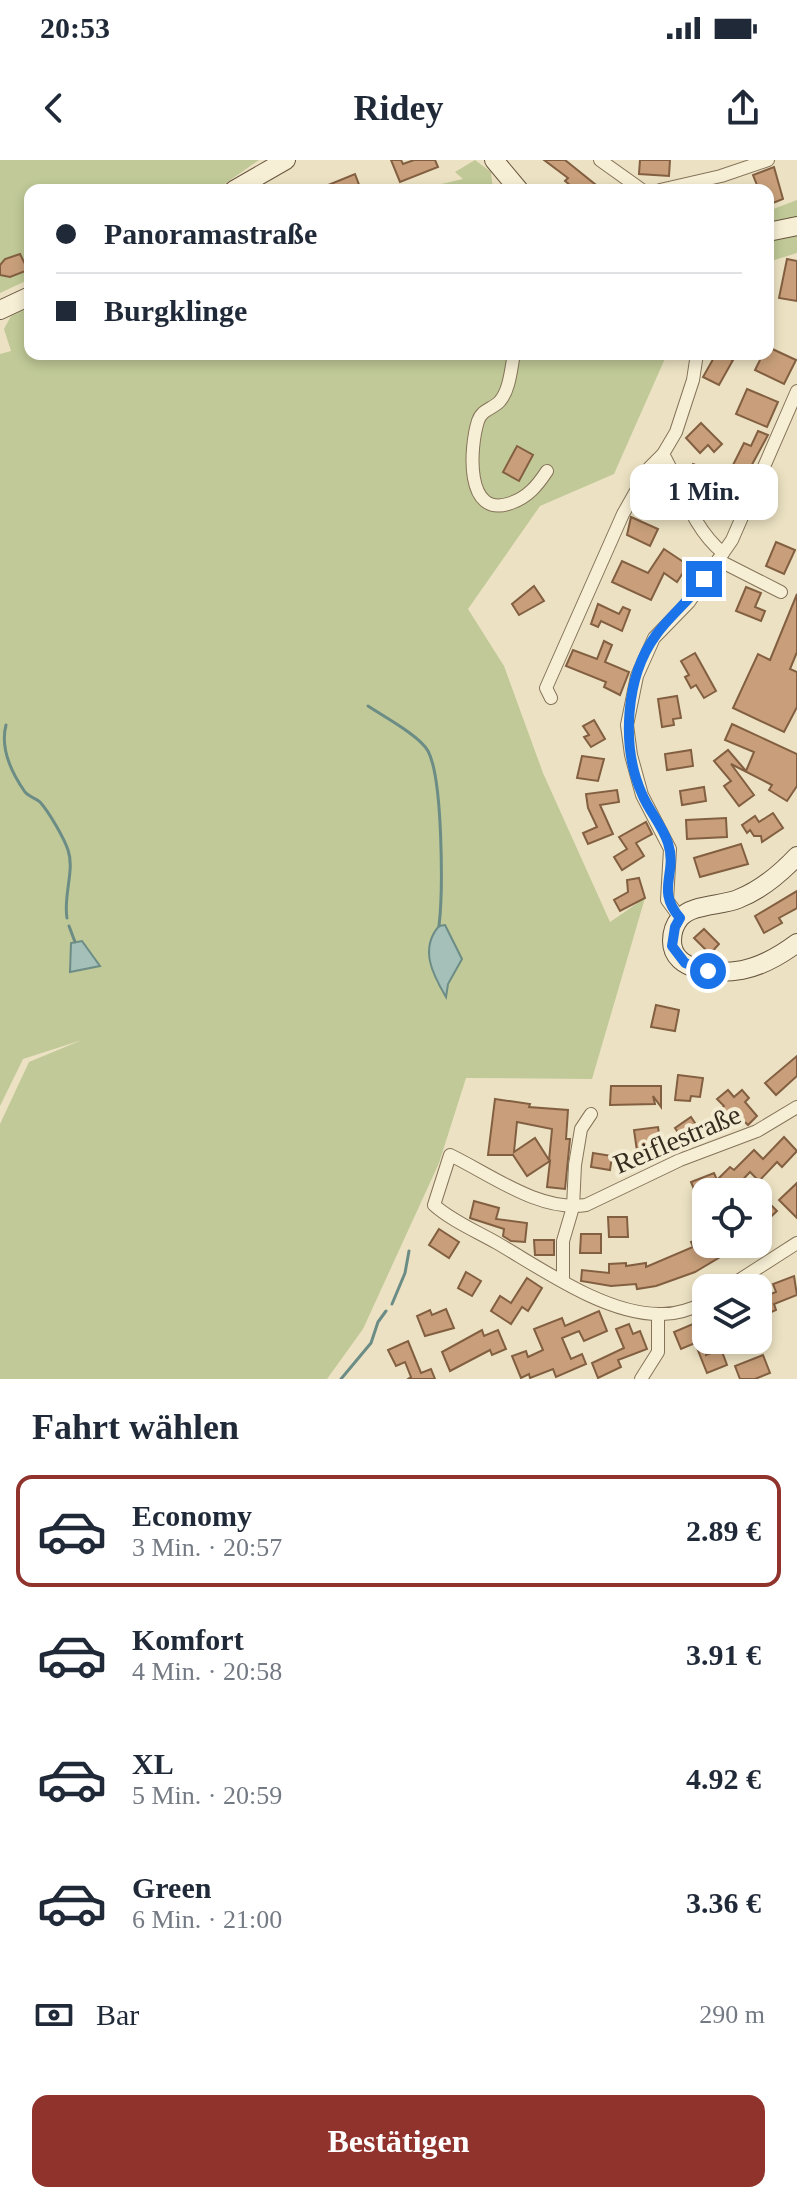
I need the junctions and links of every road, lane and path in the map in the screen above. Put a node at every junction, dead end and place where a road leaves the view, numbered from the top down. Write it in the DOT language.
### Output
graph roads {
  1 [pos="286,160"];
  2 [pos="494,160"];
  3 [pos="600,160"];
  4 [pos="768,160"];
  5 [pos="244,184"];
  6 [pos="514,184"];
  7 [pos="634,184"];
  8 [pos="686,184"];
  9 [pos="797,226"];
  10 [pos="774,231"];
  11 [pos="24,299"];
  12 [pos="0,310"];
  13 [pos="513,360"];
  14 [pos="696,360"];
  15 [pos="797,391"];
  16 [pos="663,454"];
  17 [pos="547,471"];
  18 [pos="721,556"];
  19 [pos="781,592"];
  20 [pos="551,698"];
  21 [pos="797,856"];
  22 [pos="680,918"];
  23 [pos="797,943"];
  24 [pos="797,1107"];
  25 [pos="591,1114"];
  26 [pos="573,1207"];
  27 [pos="797,1243"];
  28 [pos="749,1274"];
  29 [pos="563,1281"];
  30 [pos="692,1309"];
  31 [pos="658,1315"];
  32 [pos="641,1379"];
  1 -- 5 [label="main road"];
  2 -- 6 [label="main road"];
  3 -- 7 [label="street"];
  4 -- 8 [label="street"];
  9 -- 10 [label="main road"];
  11 -- 12 [label="main road"];
  13 -- 17 [label="street"];
  14 -- 16 [label="street"];
  15 -- 18 [label="street"];
  16 -- 18 [label="street"];
  16 -- 20 [label="street"];
  18 -- 19 [label="street"];
  18 -- 22 [label="street"];
  21 -- 22 [label="main road"];
  22 -- 23 [label="main road"];
  24 -- 26 [label="street, Reiflestraße"];
  25 -- 26 [label="street, Reiflestraße"];
  26 -- 29 [label="street, Reiflestraße"];
  26 -- 29 [label="street"];
  27 -- 28 [label="street"];
  29 -- 31 [label="street"];
  30 -- 31 [label="street"];
  31 -- 32 [label="street"];
}
